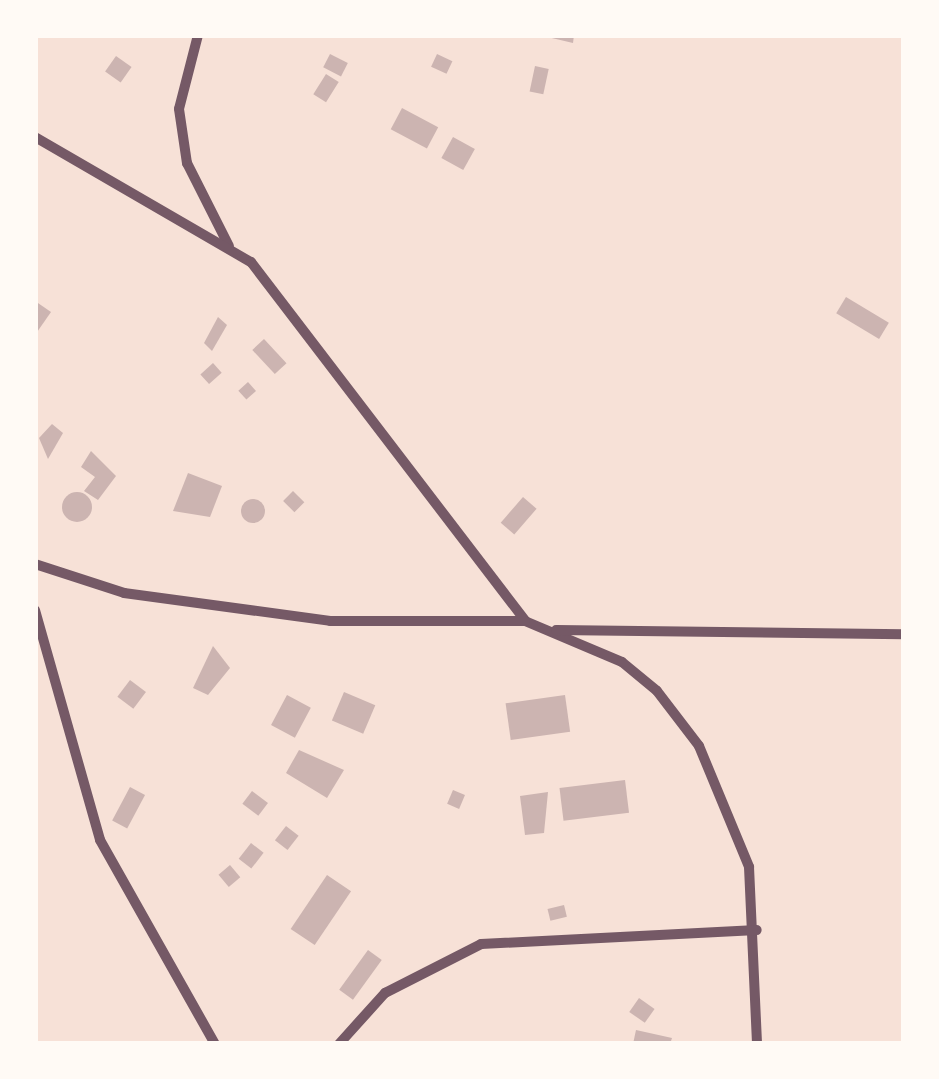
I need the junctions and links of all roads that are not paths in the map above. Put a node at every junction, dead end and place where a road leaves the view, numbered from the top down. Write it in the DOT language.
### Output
graph roads {
  1 [pos="198,35"];
  2 [pos="35,137"];
  3 [pos="230,249"];
  4 [pos="35,564"];
  5 [pos="35,610"];
  6 [pos="525,621"];
  7 [pos="550,630"];
  8 [pos="904,634"];
  9 [pos="757,930"];
  10 [pos="216,1044"];
  11 [pos="339,1044"];
  12 [pos="757,1044"];
  1 -- 3 [label="street"];
  2 -- 3 [label="street"];
  3 -- 6 [label="street"];
  4 -- 6 [label="street"];
  5 -- 10 [label="street"];
  6 -- 7 [label="street"];
  7 -- 8 [label="street"];
  7 -- 9 [label="street"];
  9 -- 11 [label="street"];
  9 -- 12 [label="street"];
}
